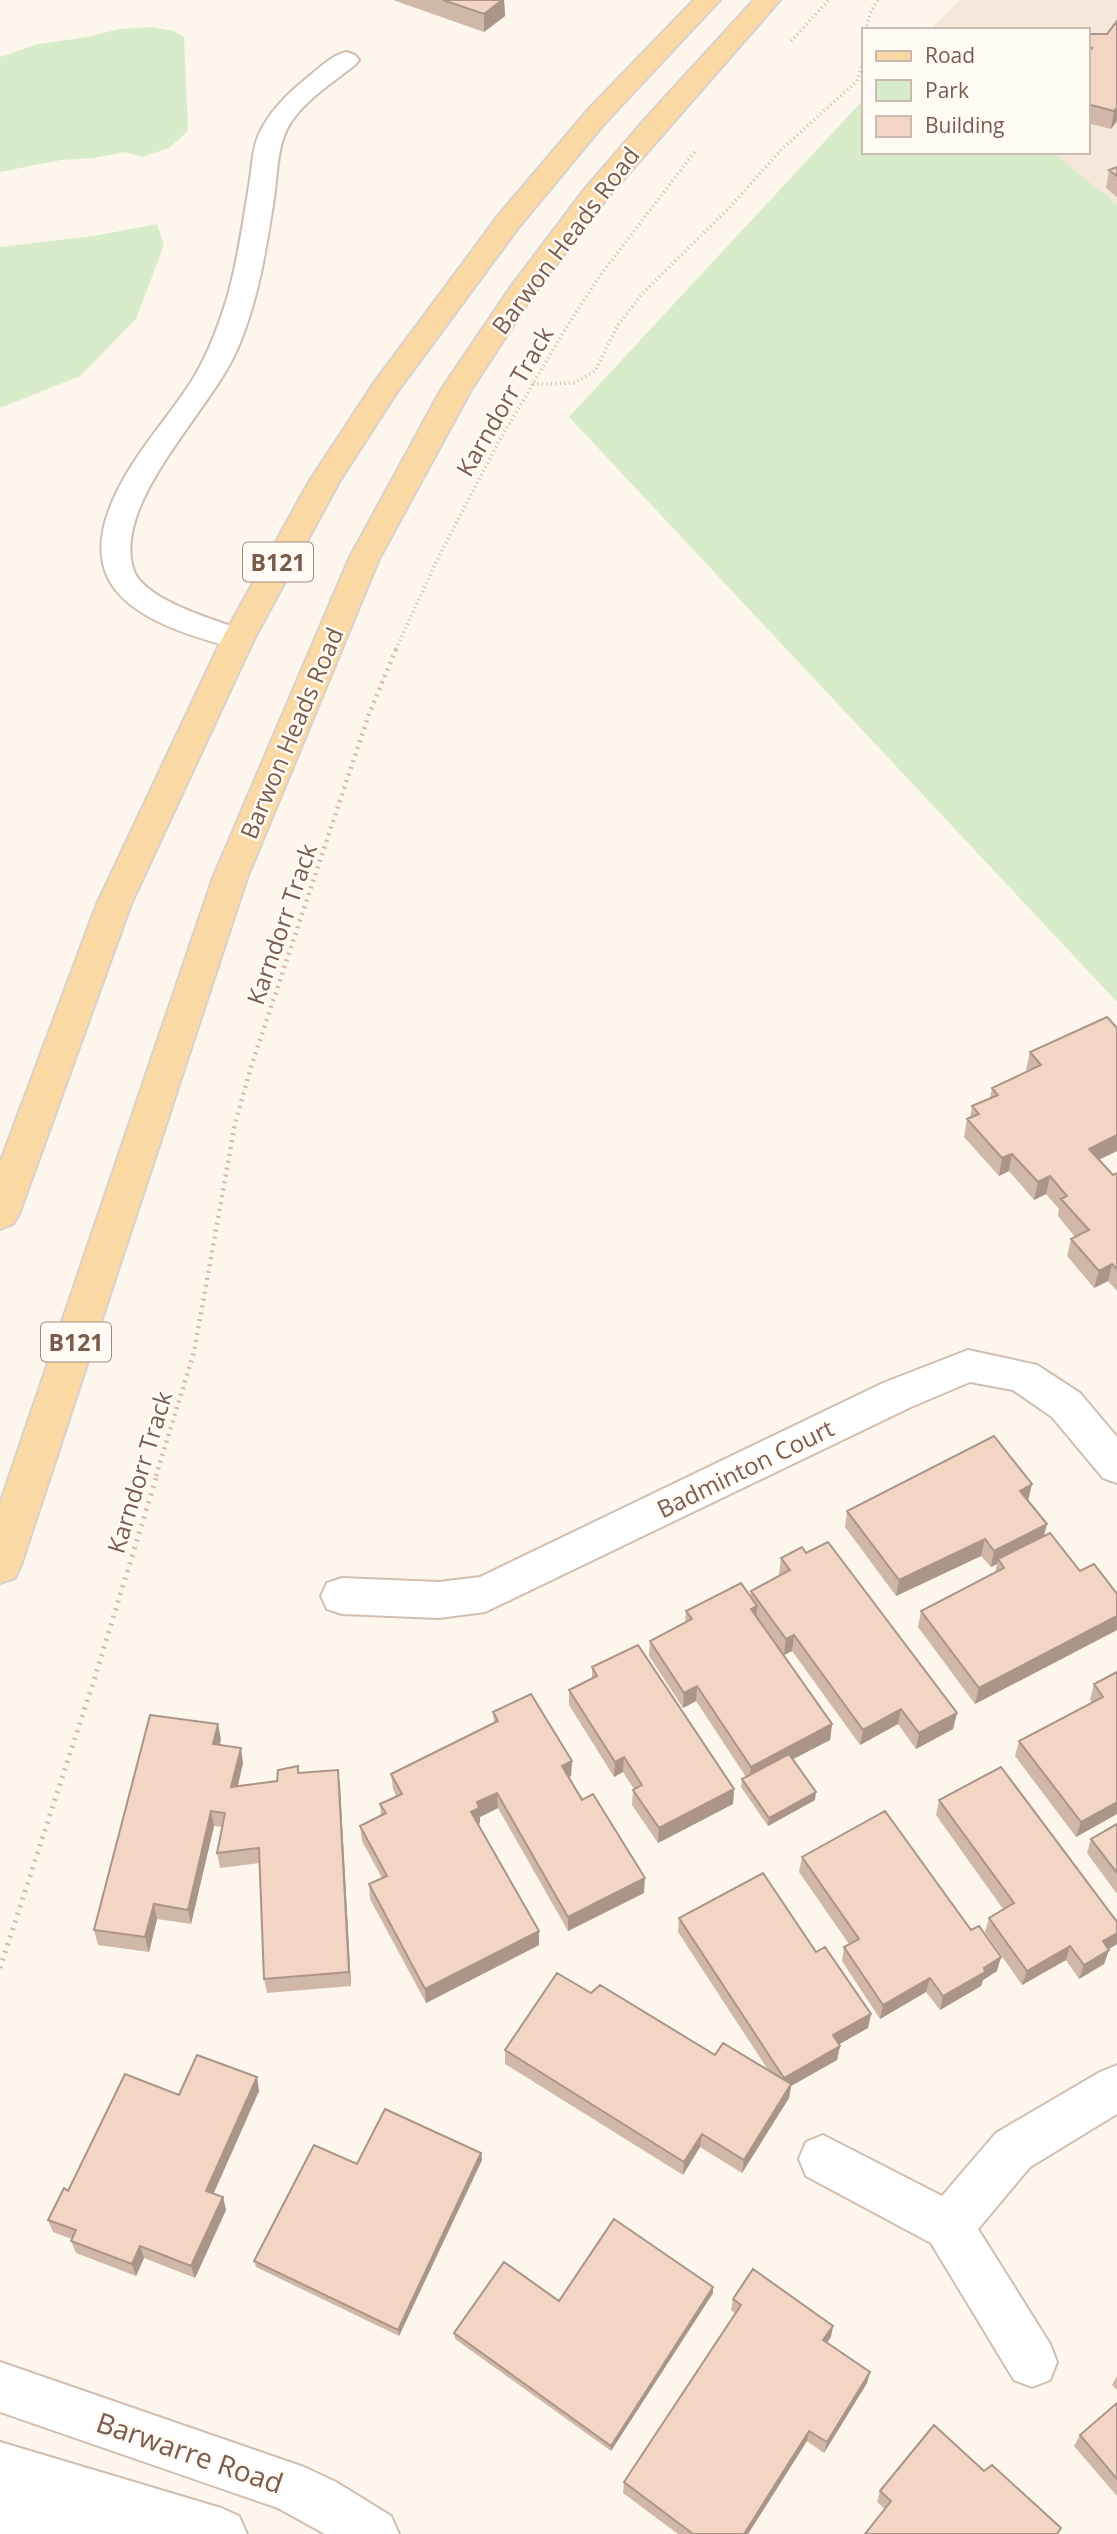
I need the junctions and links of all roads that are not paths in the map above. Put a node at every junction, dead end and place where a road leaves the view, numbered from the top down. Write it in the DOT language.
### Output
graph roads {
  1 [pos="708,0"];
  2 [pos="768,0"];
  3 [pos="346,60"];
  4 [pos="237,639"];
  5 [pos="0,1214"];
  6 [pos="1117,1466"];
  7 [pos="0,1566"];
  8 [pos="342,1596"];
  9 [pos="1117,2088"];
  10 [pos="823,2159"];
  11 [pos="948,2226"];
  12 [pos="1032,2362"];
  13 [pos="0,2388"];
  14 [pos="0,2468"];
  15 [pos="0,2517"];
  16 [pos="219,2534"];
  17 [pos="373,2534"];
  1 -- 4 [label="main road, Barwon Heads Road / B121"];
  2 -- 7 [label="main road, Barwon Heads Road / B121"];
  3 -- 4 [label="street"];
  4 -- 5 [label="main road, Barwon Heads Road / B121"];
  6 -- 8 [label="street, Badminton Court"];
  9 -- 11 [label="street"];
  10 -- 11 [label="street"];
  11 -- 12 [label="street"];
  13 -- 17 [label="street, Barwarre Road"];
  14 -- 16 [label="street"];
  15 -- 16 [label="street"];
}
